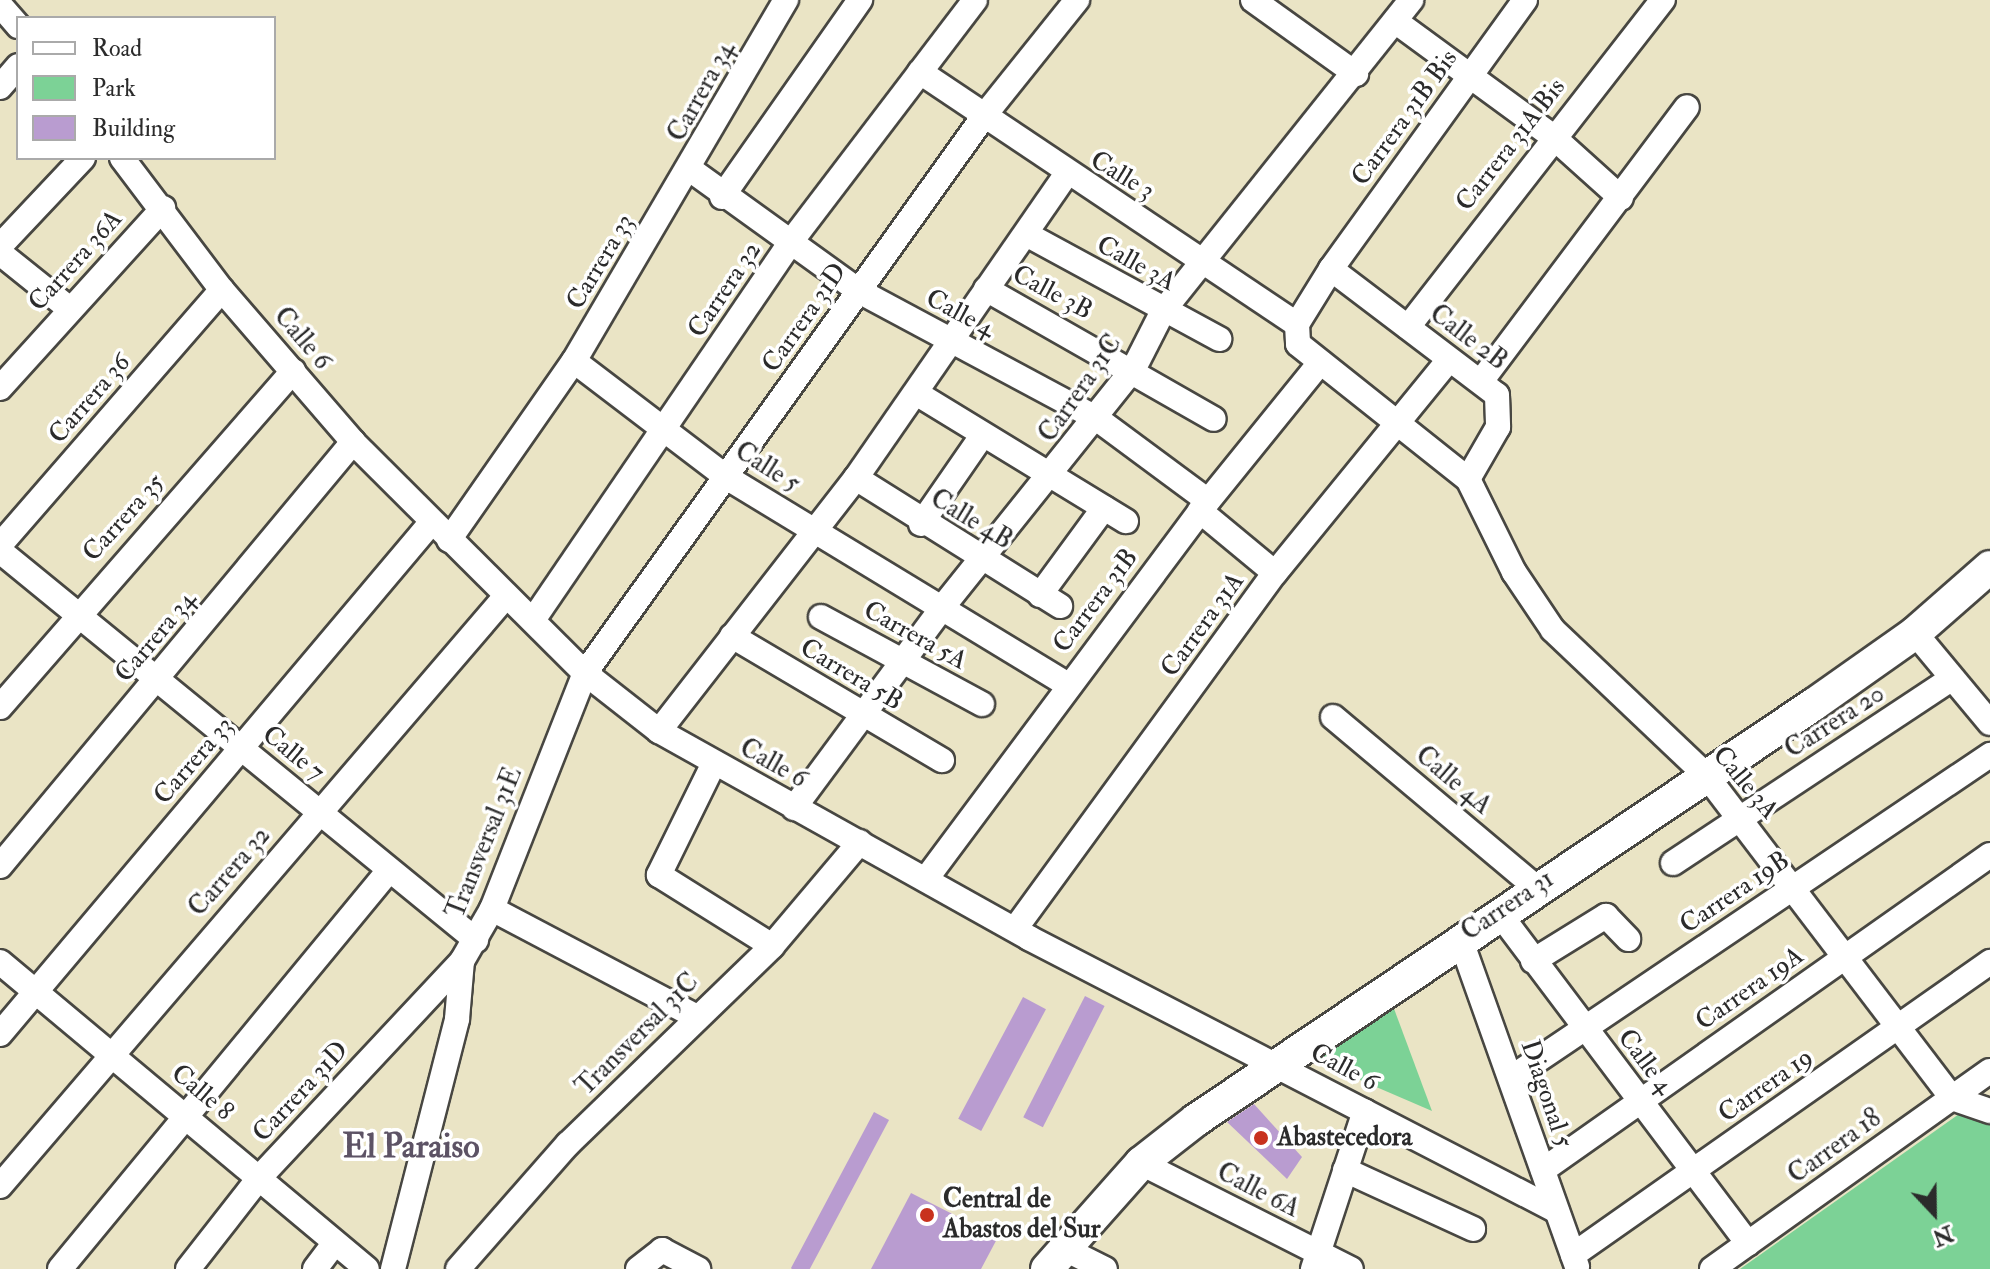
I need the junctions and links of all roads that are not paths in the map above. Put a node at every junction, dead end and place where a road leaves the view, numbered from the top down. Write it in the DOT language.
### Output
graph roads {
  1 [pos="786,0"];
  2 [pos="860,0"];
  3 [pos="975,0"];
  4 [pos="1077,0"];
  5 [pos="1253,0"];
  6 [pos="1411,0"];
  7 [pos="1525,0"];
  8 [pos="1663,0"];
  9 [pos="0,5"];
  10 [pos="1395,21"];
  11 [pos="16,24"];
  12 [pos="16,68"];
  13 [pos="920,72"];
  14 [pos="1356,74"];
  15 [pos="1471,74"];
  16 [pos="0,87"];
  17 [pos="1687,107"];
  18 [pos="984,116"];
  19 [pos="1551,135"];
  20 [pos="81,160"];
  21 [pos="124,160"];
  22 [pos="691,170"];
  23 [pos="1066,175"];
  24 [pos="722,197"];
  25 [pos="1621,198"];
  26 [pos="163,208"];
  27 [pos="1026,234"];
  28 [pos="790,243"];
  29 [pos="0,246"];
  30 [pos="0,253"];
  31 [pos="1205,259"];
  32 [pos="1331,269"];
  33 [pos="986,289"];
  34 [pos="222,290"];
  35 [pos="859,291"];
  36 [pos="70,309"];
  37 [pos="1163,311"];
  38 [pos="1297,324"];
  39 [pos="1408,327"];
  40 [pos="1219,339"];
  41 [pos="953,342"];
  42 [pos="574,361"];
  43 [pos="1447,362"];
  44 [pos="1320,363"];
  45 [pos="1134,368"];
  46 [pos="293,371"];
  47 [pos="1482,380"];
  48 [pos="0,388"];
  49 [pos="916,393"];
  50 [pos="1096,418"];
  51 [pos="1214,419"];
  52 [pos="1392,426"];
  53 [pos="664,430"];
  54 [pos="982,436"];
  55 [pos="353,442"];
  56 [pos="1055,475"];
  57 [pos="726,477"];
  58 [pos="856,478"];
  59 [pos="1468,479"];
  60 [pos="1204,506"];
  61 [pos="1104,508"];
  62 [pos="1126,521"];
  63 [pos="430,524"];
  64 [pos="921,524"];
  65 [pos="811,529"];
  66 [pos="449,540"];
  67 [pos="0,545"];
  68 [pos="0,551"];
  69 [pos="981,558"];
  70 [pos="1990,567"];
  71 [pos="1275,573"];
  72 [pos="506,596"];
  73 [pos="941,609"];
  74 [pos="75,615"];
  75 [pos="821,617"];
  76 [pos="533,620"];
  77 [pos="1915,633"];
  78 [pos="732,636"];
  79 [pos="904,660"];
  80 [pos="585,673"];
  81 [pos="1948,681"];
  82 [pos="154,683"];
  83 [pos="1068,685"];
  84 [pos="982,704"];
  85 [pos="0,707"];
  86 [pos="862,715"];
  87 [pos="1333,717"];
  88 [pos="1990,723"];
  89 [pos="659,731"];
  90 [pos="241,748"];
  91 [pos="1990,755"];
  92 [pos="942,760"];
  93 [pos="714,763"];
  94 [pos="1706,775"];
  95 [pos="794,808"];
  96 [pos="319,812"];
  97 [pos="1740,818"];
  98 [pos="860,842"];
  99 [pos="1990,855"];
  100 [pos="1673,863"];
  101 [pos="0,866"];
  102 [pos="386,874"];
  103 [pos="926,879"];
  104 [pos="1537,888"];
  105 [pos="1792,888"];
  106 [pos="492,909"];
  107 [pos="1499,913"];
  108 [pos="1015,929"];
  109 [pos="1460,938"];
  110 [pos="1628,939"];
  111 [pos="476,940"];
  112 [pos="772,946"];
  113 [pos="1844,957"];
  114 [pos="462,961"];
  115 [pos="1533,961"];
  116 [pos="0,962"];
  117 [pos="1990,962"];
  118 [pos="34,990"];
  119 [pos="695,1016"];
  120 [pos="1584,1028"];
  121 [pos="1896,1028"];
  122 [pos="0,1034"];
  123 [pos="109,1054"];
  124 [pos="1278,1065"];
  125 [pos="1990,1071"];
  126 [pos="1511,1078"];
  127 [pos="1952,1098"];
  128 [pos="1640,1102"];
  129 [pos="1365,1111"];
  130 [pos="1990,1111"];
  131 [pos="183,1112"];
  132 [pos="1141,1163"];
  133 [pos="1345,1170"];
  134 [pos="1543,1170"];
  135 [pos="1690,1173"];
  136 [pos="259,1178"];
  137 [pos="0,1186"];
  138 [pos="1557,1211"];
  139 [pos="1473,1229"];
  140 [pos="334,1244"];
  141 [pos="1748,1244"];
  142 [pos="1054,1258"];
  143 [pos="1316,1261"];
  144 [pos="1576,1262"];
  145 [pos="60,1269"];
  146 [pos="188,1269"];
  147 [pos="315,1269"];
  148 [pos="367,1269"];
  149 [pos="393,1269"];
  150 [pos="458,1269"];
  151 [pos="638,1269"];
  152 [pos="698,1269"];
  153 [pos="1105,1269"];
  154 [pos="1351,1269"];
  155 [pos="1712,1269"];
  1 -- 22 [label="street, Carrera 34"];
  2 -- 24 [label="street"];
  3 -- 13 [label="street, Carrera 32"];
  4 -- 18 [label="street, Carrera 31D"];
  5 -- 14 [label="street"];
  6 -- 10 [label="street, Carrera 31C"];
  7 -- 15 [label="street, Carrera 31B Bis"];
  8 -- 19 [label="street, Carrera 31A Bis"];
  9 -- 11 [label="street"];
  10 -- 14 [label="street, Carrera 31C"];
  10 -- 15 [label="street"];
  12 -- 16 [label="street"];
  13 -- 18 [label="street, Calle 3"];
  13 -- 28 [label="street, Carrera 32"];
  14 -- 31 [label="street, Carrera 31C"];
  15 -- 19 [label="street"];
  15 -- 32 [label="street, Carrera 31B Bis"];
  17 -- 25 [label="street"];
  18 -- 23 [label="street, Calle 3"];
  18 -- 35 [label="street, Carrera 31D"];
  19 -- 25 [label="street"];
  19 -- 39 [label="street, Carrera 31A Bis"];
  20 -- 29 [label="street"];
  21 -- 26 [label="street, Calle 6"];
  22 -- 24 [label="street, Calle 4"];
  22 -- 42 [label="street, Carrera 33"];
  23 -- 27 [label="street"];
  23 -- 31 [label="street, Calle 3"];
  24 -- 28 [label="street, Calle 4"];
  25 -- 47 [label="street"];
  26 -- 34 [label="street, Calle 6"];
  26 -- 36 [label="street, Carrera 36A"];
  27 -- 33 [label="street"];
  27 -- 37 [label="street, Calle 3A"];
  28 -- 35 [label="street, Calle 4"];
  28 -- 53 [label="street, Carrera 32"];
  30 -- 36 [label="street"];
  31 -- 37 [label="street, Carrera 31C"];
  31 -- 38 [label="street, Calle 3"];
  32 -- 38 [label="street, Carrera 31B Bis"];
  32 -- 39 [label="street, Calle 2B"];
  33 -- 41 [label="street"];
  33 -- 45 [label="street, Calle 3B"];
  34 -- 46 [label="street, Calle 6"];
  34 -- 67 [label="street, Carrera 36"];
  35 -- 41 [label="street, Calle 4"];
  35 -- 57 [label="street, Carrera 31D"];
  36 -- 48 [label="street, Carrera 36A"];
  37 -- 40 [label="street, Calle 3A"];
  37 -- 45 [label="street, Carrera 31C"];
  38 -- 44 [label="street"];
  39 -- 43 [label="street, Calle 2B"];
  41 -- 49 [label="street"];
  41 -- 50 [label="street, Calle 4"];
  42 -- 53 [label="street, Calle 5"];
  42 -- 66 [label="street, Carrera 33"];
  43 -- 47 [label="street, Calle 2B"];
  43 -- 52 [label="street, Carrera 31A"];
  44 -- 52 [label="street"];
  44 -- 60 [label="street, Carrera 31B"];
  45 -- 50 [label="street, Carrera 31C"];
  45 -- 51 [label="street, Calle 3B"];
  46 -- 55 [label="street, Calle 6"];
  46 -- 74 [label="street, Carrera 35"];
  47 -- 59 [label="street, Calle 2B"];
  49 -- 54 [label="street"];
  49 -- 58 [label="street"];
  50 -- 56 [label="street, Carrera 31C"];
  50 -- 60 [label="street, Calle 4"];
  52 -- 59 [label="street"];
  52 -- 71 [label="street, Carrera 31A"];
  53 -- 57 [label="street, Calle 5"];
  53 -- 76 [label="street, Carrera 32"];
  54 -- 56 [label="street"];
  54 -- 64 [label="street"];
  55 -- 63 [label="street, Calle 6"];
  55 -- 82 [label="street, Carrera 34"];
  56 -- 61 [label="street"];
  56 -- 69 [label="street, Carrera 31C"];
  57 -- 65 [label="street, Calle 5"];
  57 -- 80 [label="street, Carrera 31D"];
  58 -- 64 [label="street, Calle 4B"];
  58 -- 65 [label="street"];
  59 -- 94 [label="street, Calle 3A"];
  60 -- 71 [label="street, Calle 4"];
  60 -- 83 [label="street, Carrera 31B"];
  61 -- 62 [label="street"];
  61 -- 69 [label="street, Calle 4B"];
  63 -- 66 [label="street, Calle 6"];
  63 -- 90 [label="street, Carrera 33"];
  64 -- 69 [label="street, Calle 4B"];
  65 -- 73 [label="street, Calle 5"];
  65 -- 78 [label="street"];
  66 -- 72 [label="street, Calle 6"];
  68 -- 74 [label="street, Calle 7"];
  69 -- 73 [label="street, Carrera 31C"];
  70 -- 77 [label="main road, Carrera 31"];
  71 -- 108 [label="street, Carrera 31A"];
  72 -- 76 [label="street, Calle 6"];
  72 -- 96 [label="street, Carrera 32"];
  73 -- 79 [label="street, Carrera 31C"];
  73 -- 83 [label="street, Calle 5"];
  74 -- 82 [label="street, Calle 7"];
  74 -- 85 [label="street, Carrera 35"];
  75 -- 79 [label="street, Carrera 5A"];
  76 -- 80 [label="street, Calle 6"];
  77 -- 81 [label="street"];
  77 -- 94 [label="main road, Carrera 31"];
  78 -- 86 [label="street, Carrera 5B"];
  78 -- 89 [label="street"];
  79 -- 84 [label="street, Carrera 5A"];
  79 -- 86 [label="street, Carrera 31C"];
  80 -- 89 [label="street, Calle 6"];
  80 -- 106 [label="street, Transversal 31E"];
  81 -- 88 [label="street"];
  81 -- 97 [label="street, Carrera 20"];
  82 -- 90 [label="street, Calle 7"];
  82 -- 101 [label="street, Carrera 34"];
  83 -- 103 [label="street, Carrera 31B"];
  86 -- 92 [label="street, Carrera 5B"];
  86 -- 95 [label="street, Carrera 31C"];
  87 -- 104 [label="street, Calle 4A"];
  89 -- 93 [label="street, Calle 6"];
  90 -- 96 [label="street, Calle 7"];
  90 -- 118 [label="street, Carrera 33"];
  91 -- 105 [label="street, Carrera 19B"];
  93 -- 95 [label="street, Calle 6"];
  93 -- 112 [label="street"];
  94 -- 97 [label="street, Calle 3A"];
  94 -- 104 [label="main road, Carrera 31"];
  95 -- 98 [label="street, Calle 6"];
  96 -- 102 [label="street, Calle 7"];
  96 -- 123 [label="street, Carrera 32"];
  97 -- 100 [label="street, Carrera 20"];
  97 -- 105 [label="street, Calle 3A"];
  98 -- 103 [label="street, Calle 6"];
  98 -- 112 [label="street, Transversal 31C"];
  99 -- 113 [label="street, Carrera 19A"];
  102 -- 111 [label="street, Calle 7"];
  102 -- 131 [label="street"];
  103 -- 108 [label="street, Calle 6"];
  104 -- 107 [label="main road, Carrera 31"];
  105 -- 113 [label="street, Calle 3A"];
  105 -- 120 [label="street, Carrera 19B"];
  106 -- 111 [label="street, Transversal 31E"];
  106 -- 119 [label="street"];
  107 -- 109 [label="main road, Carrera 31"];
  107 -- 115 [label="street, Calle 4"];
  108 -- 124 [label="street, Calle 6"];
  109 -- 124 [label="main road, Carrera 31"];
  109 -- 126 [label="street, Diagonal 5"];
  110 -- 115 [label="street"];
  111 -- 114 [label="street, Transversal 31E"];
  112 -- 119 [label="street, Transversal 31C"];
  113 -- 121 [label="street, Calle 3A"];
  113 -- 128 [label="street, Carrera 19A"];
  114 -- 136 [label="street, Carrera 31D"];
  114 -- 149 [label="street, Transversal 31E"];
  115 -- 120 [label="street, Calle 4"];
  116 -- 118 [label="street, Calle 8"];
  117 -- 121 [label="street, Carrera 19"];
  118 -- 122 [label="street, Carrera 33"];
  118 -- 123 [label="street, Calle 8"];
  119 -- 150 [label="street, Transversal 31C"];
  120 -- 126 [label="street, Carrera 19B"];
  120 -- 128 [label="street, Calle 4"];
  121 -- 127 [label="street, Calle 3A"];
  121 -- 135 [label="street, Carrera 19"];
  123 -- 131 [label="street, Calle 8"];
  123 -- 137 [label="street, Carrera 32"];
  124 -- 129 [label="street, Calle 6"];
  124 -- 132 [label="main road, Carrera 31"];
  125 -- 127 [label="street, Carrera 18"];
  126 -- 134 [label="street, Diagonal 5"];
  127 -- 130 [label="street"];
  127 -- 141 [label="street, Carrera 18"];
  128 -- 134 [label="street, Carrera 19A"];
  128 -- 135 [label="street, Calle 4"];
  129 -- 133 [label="street"];
  129 -- 138 [label="street, Calle 6"];
  131 -- 136 [label="street, Calle 8"];
  131 -- 145 [label="street"];
  132 -- 142 [label="main road, Carrera 31"];
  132 -- 143 [label="street, Calle 6A"];
  133 -- 139 [label="street"];
  133 -- 143 [label="street"];
  134 -- 138 [label="street, Diagonal 5"];
  135 -- 141 [label="street, Calle 4"];
  135 -- 144 [label="street, Carrera 19"];
  136 -- 140 [label="street, Calle 8"];
  136 -- 146 [label="street, Carrera 31D"];
  138 -- 144 [label="street, Diagonal 5"];
  140 -- 147 [label="street"];
  140 -- 148 [label="street, Calle 8"];
  141 -- 155 [label="street, Carrera 18"];
  142 -- 153 [label="street"];
  143 -- 154 [label="street, Calle 6A"];
  151 -- 152 [label="street"];
}
